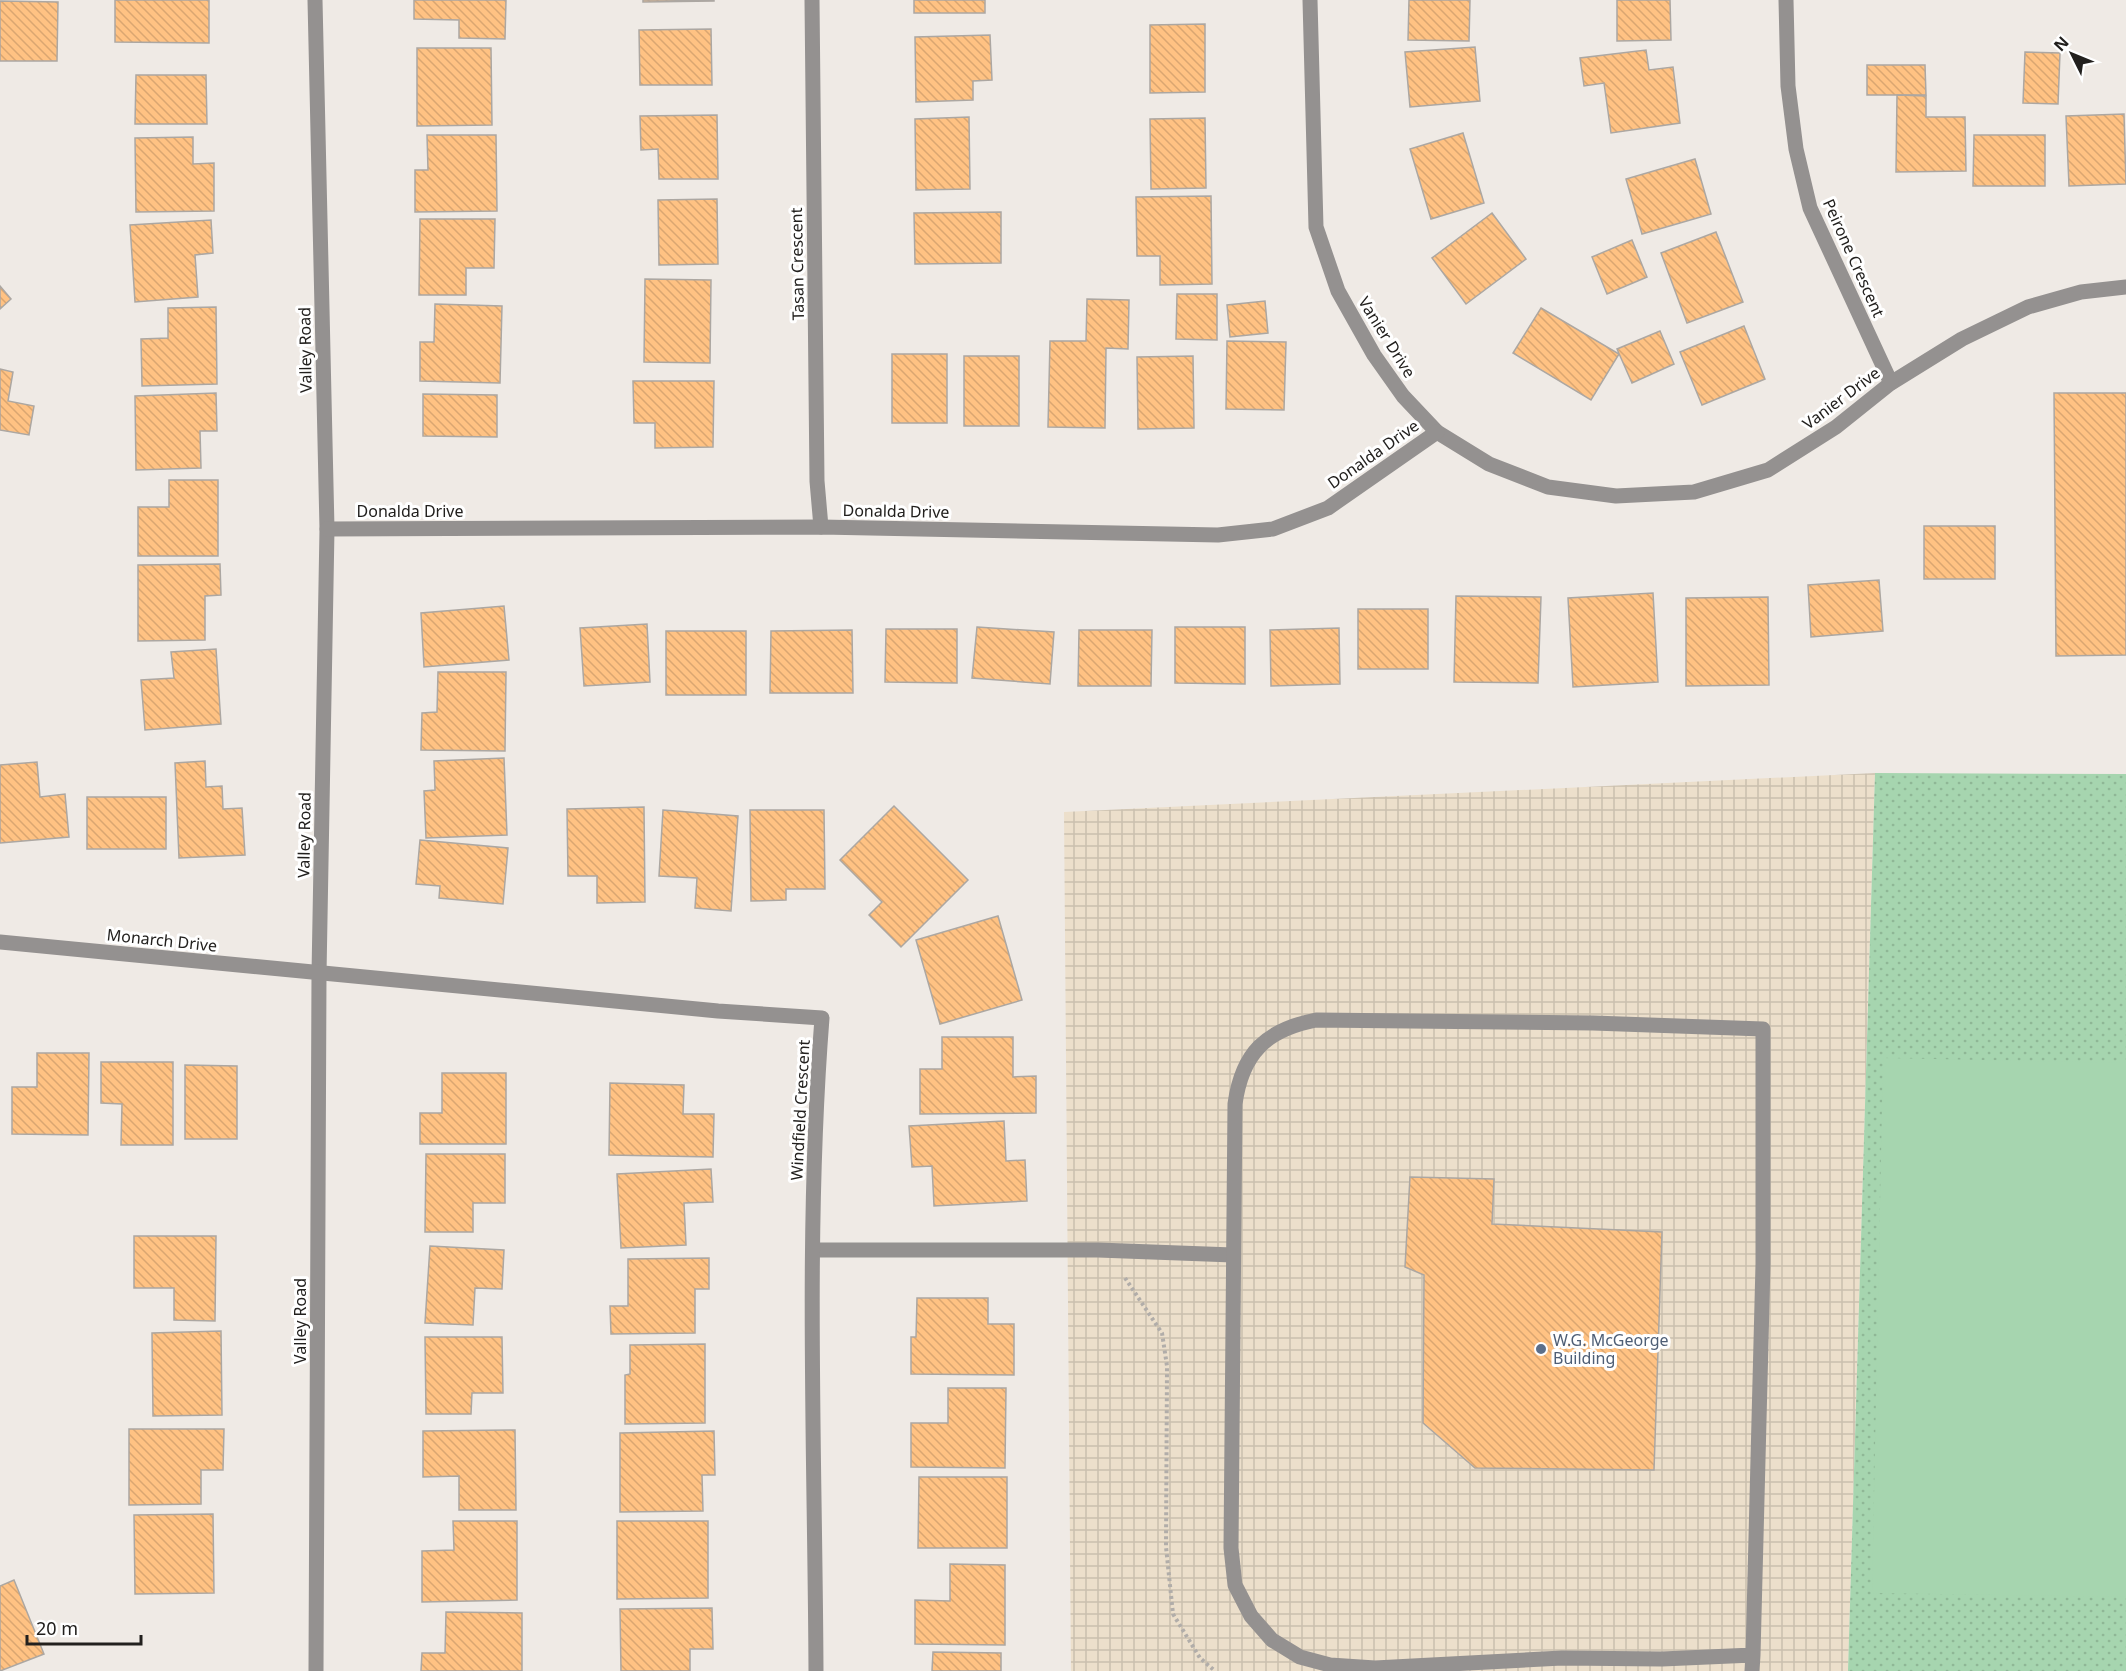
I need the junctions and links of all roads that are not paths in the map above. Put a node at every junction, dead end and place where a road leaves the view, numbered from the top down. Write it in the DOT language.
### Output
graph roads {
  1 [pos="315,0"];
  2 [pos="812,0"];
  3 [pos="1310,0"];
  4 [pos="1786,0"];
  5 [pos="2126,287"];
  6 [pos="1891,383"];
  7 [pos="1437,432"];
  8 [pos="820,527"];
  9 [pos="327,530"];
  10 [pos="0,942"];
  11 [pos="320,974"];
  12 [pos="813,1250"];
  13 [pos="1233,1255"];
  14 [pos="1753,1655"];
  15 [pos="1375,1670"];
  16 [pos="316,1671"];
  17 [pos="816,1671"];
  18 [pos="1752,1671"];
  1 -- 9 [label="street, Valley Road"];
  2 -- 8 [label="street, Tasan Crescent"];
  3 -- 7 [label="street, Vanier Drive"];
  4 -- 6 [label="street, Peirone Crescent"];
  5 -- 6 [label="street, Vanier Drive"];
  6 -- 7 [label="street, Vanier Drive"];
  7 -- 8 [label="street, Donalda Drive"];
  8 -- 9 [label="street, Donalda Drive"];
  9 -- 11 [label="street, Valley Road"];
  10 -- 11 [label="street, Monarch Drive"];
  11 -- 12 [label="street, Windfield Crescent"];
  11 -- 16 [label="street, Valley Road"];
  12 -- 13 [label="street"];
  12 -- 17 [label="street, Windfield Crescent"];
  13 -- 14 [label="street"];
  13 -- 15 [label="street"];
  14 -- 15 [label="street"];
  14 -- 18 [label="street"];
}
